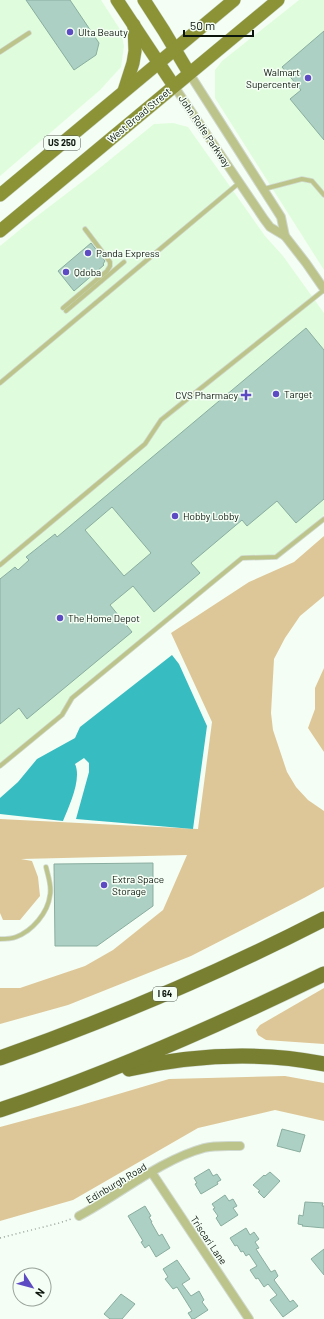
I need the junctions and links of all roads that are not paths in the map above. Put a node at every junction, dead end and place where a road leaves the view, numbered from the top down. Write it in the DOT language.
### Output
graph roads {
  1 [pos="118,0"];
  2 [pos="144,0"];
  3 [pos="234,0"];
  4 [pos="278,0"];
  5 [pos="134,25"];
  6 [pos="29,33"];
  7 [pos="176,49"];
  8 [pos="0,52"];
  9 [pos="159,63"];
  10 [pos="189,73"];
  11 [pos="174,86"];
  12 [pos="124,91"];
  13 [pos="239,183"];
  14 [pos="264,189"];
  15 [pos="0,195"];
  16 [pos="324,195"];
  17 [pos="85,230"];
  18 [pos="0,231"];
  19 [pos="285,236"];
  20 [pos="124,262"];
  21 [pos="324,290"];
  22 [pos="0,383"];
  23 [pos="324,519"];
  24 [pos="0,565"];
  25 [pos="0,766"];
  26 [pos="46,867"];
  27 [pos="324,919"];
  28 [pos="0,939"];
  29 [pos="324,974"];
  30 [pos="0,1058"];
  31 [pos="324,1064"];
  32 [pos="92,1078"];
  33 [pos="0,1110"];
  34 [pos="240,1146"];
  35 [pos="152,1173"];
  36 [pos="79,1216"];
  37 [pos="249,1319"];
  1 -- 5 [label="main road, John Rolfe Parkway"];
  2 -- 7 [label="main road, John Rolfe Parkway"];
  3 -- 7 [label="main road, US 250"];
  4 -- 10 [label="main road, West Broad Street / US 250"];
  5 -- 9 [label="main road, John Rolfe Parkway"];
  5 -- 12 [label="main road"];
  6 -- 8 [label="lane"];
  7 -- 9 [label="main road, US 250"];
  7 -- 10 [label="main road, John Rolfe Parkway"];
  9 -- 11 [label="main road, John Rolfe Parkway"];
  9 -- 12 [label="main road, US 250"];
  10 -- 11 [label="main road, West Broad Street / US 250"];
  10 -- 14 [label="street, John Rolfe Parkway"];
  11 -- 13 [label="street, John Rolfe Parkway"];
  11 -- 18 [label="main road, West Broad Street / US 250"];
  12 -- 15 [label="main road, US 250"];
  13 -- 19 [label="street, John Rolfe Parkway"];
  13 -- 22 [label="lane"];
  14 -- 16 [label="lane"];
  14 -- 19 [label="street, John Rolfe Parkway"];
  17 -- 20 [label="lane"];
  19 -- 21 [label="street, John Rolfe Parkway"];
  21 -- 24 [label="lane"];
  23 -- 25 [label="lane"];
  26 -- 28 [label="lane"];
  27 -- 30 [label="highway, I 64"];
  29 -- 32 [label="highway"];
  31 -- 32 [label="highway"];
  32 -- 33 [label="highway"];
  34 -- 35 [label="street, Edinburgh Road"];
  35 -- 36 [label="street, Edinburgh Road"];
  35 -- 37 [label="street, Triscari Lane"];
}
